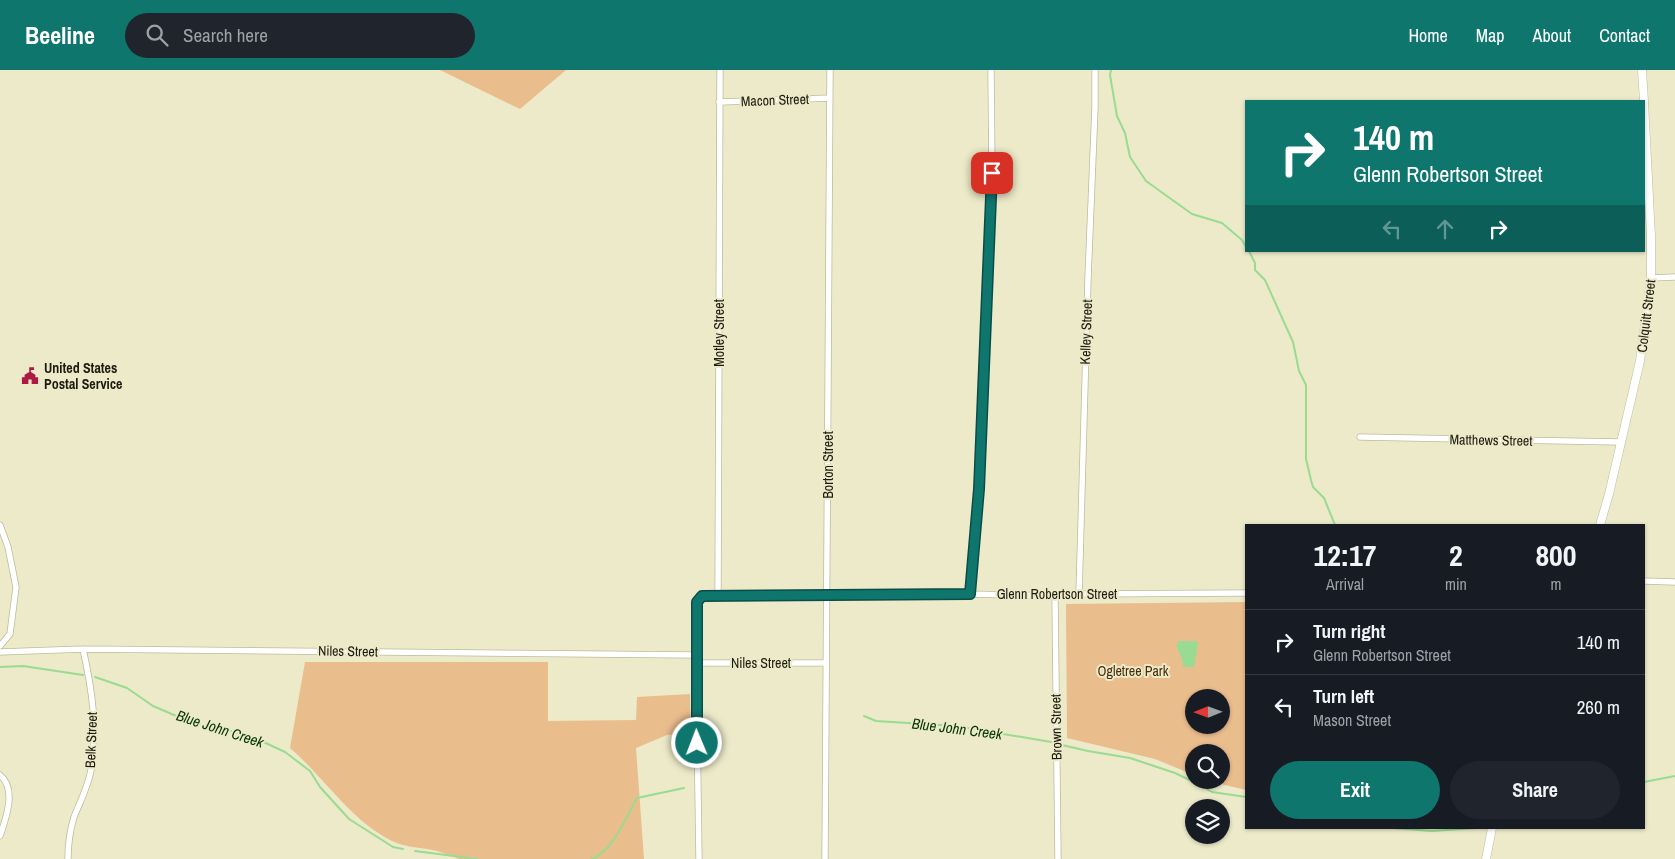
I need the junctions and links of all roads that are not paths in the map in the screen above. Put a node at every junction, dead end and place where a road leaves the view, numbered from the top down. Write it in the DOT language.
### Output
graph roads {
  1 [pos="720,70"];
  2 [pos="830,70"];
  3 [pos="991,70"];
  4 [pos="1095,70"];
  5 [pos="1642,70"];
  6 [pos="830,98"];
  7 [pos="1644,100"];
  8 [pos="719,102"];
  9 [pos="1645,146"];
  10 [pos="1646,190"];
  11 [pos="1675,277"];
  12 [pos="1651,278"];
  13 [pos="1360,437"];
  14 [pos="1622,442"];
  15 [pos="1600,524"];
  16 [pos="0,525"];
  17 [pos="1645,581"];
  18 [pos="1675,582"];
  19 [pos="1245,593"];
  20 [pos="970,594"];
  21 [pos="1079,594"];
  22 [pos="718,595"];
  23 [pos="827,595"];
  24 [pos="1055,596"];
  25 [pos="0,646"];
  26 [pos="83,649"];
  27 [pos="0,652"];
  28 [pos="696,655"];
  29 [pos="696,663"];
  30 [pos="826,663"];
  31 [pos="0,775"];
  32 [pos="1492,829"];
  33 [pos="0,836"];
  34 [pos="68,859"];
  35 [pos="699,859"];
  36 [pos="825,859"];
  37 [pos="1058,859"];
  38 [pos="1486,859"];
  1 -- 8 [label="street, Motley Street"];
  2 -- 6 [label="street, Borton Street"];
  3 -- 20 [label="street"];
  4 -- 21 [label="street, Kelley Street"];
  5 -- 7 [label="street, Colquitt Street"];
  6 -- 8 [label="street, Macon Street"];
  6 -- 23 [label="street, Borton Street"];
  8 -- 22 [label="street, Motley Street"];
  9 -- 10 [label="street, Colquitt Street"];
  10 -- 12 [label="street, Colquitt Street"];
  11 -- 12 [label="street"];
  12 -- 14 [label="street, Colquitt Street"];
  13 -- 14 [label="street, Matthews Street"];
  14 -- 15 [label="street, Colquitt Street"];
  16 -- 25 [label="street"];
  17 -- 18 [label="street"];
  19 -- 21 [label="street, Glenn Robertson Street"];
  20 -- 23 [label="street, Glenn Robertson Street"];
  20 -- 24 [label="street, Glenn Robertson Street"];
  21 -- 24 [label="street, Glenn Robertson Street"];
  22 -- 23 [label="street, Glenn Robertson Street"];
  22 -- 28 [label="street"];
  23 -- 30 [label="street, Borton Street"];
  24 -- 37 [label="street, Brown Street"];
  26 -- 27 [label="street, Niles Street"];
  26 -- 28 [label="street, Niles Street"];
  26 -- 34 [label="street, Belk Street"];
  28 -- 29 [label="street"];
  29 -- 30 [label="street, Niles Street"];
  29 -- 35 [label="street"];
  30 -- 36 [label="street, Borton Street"];
  31 -- 33 [label="street"];
  32 -- 38 [label="street"];
}
